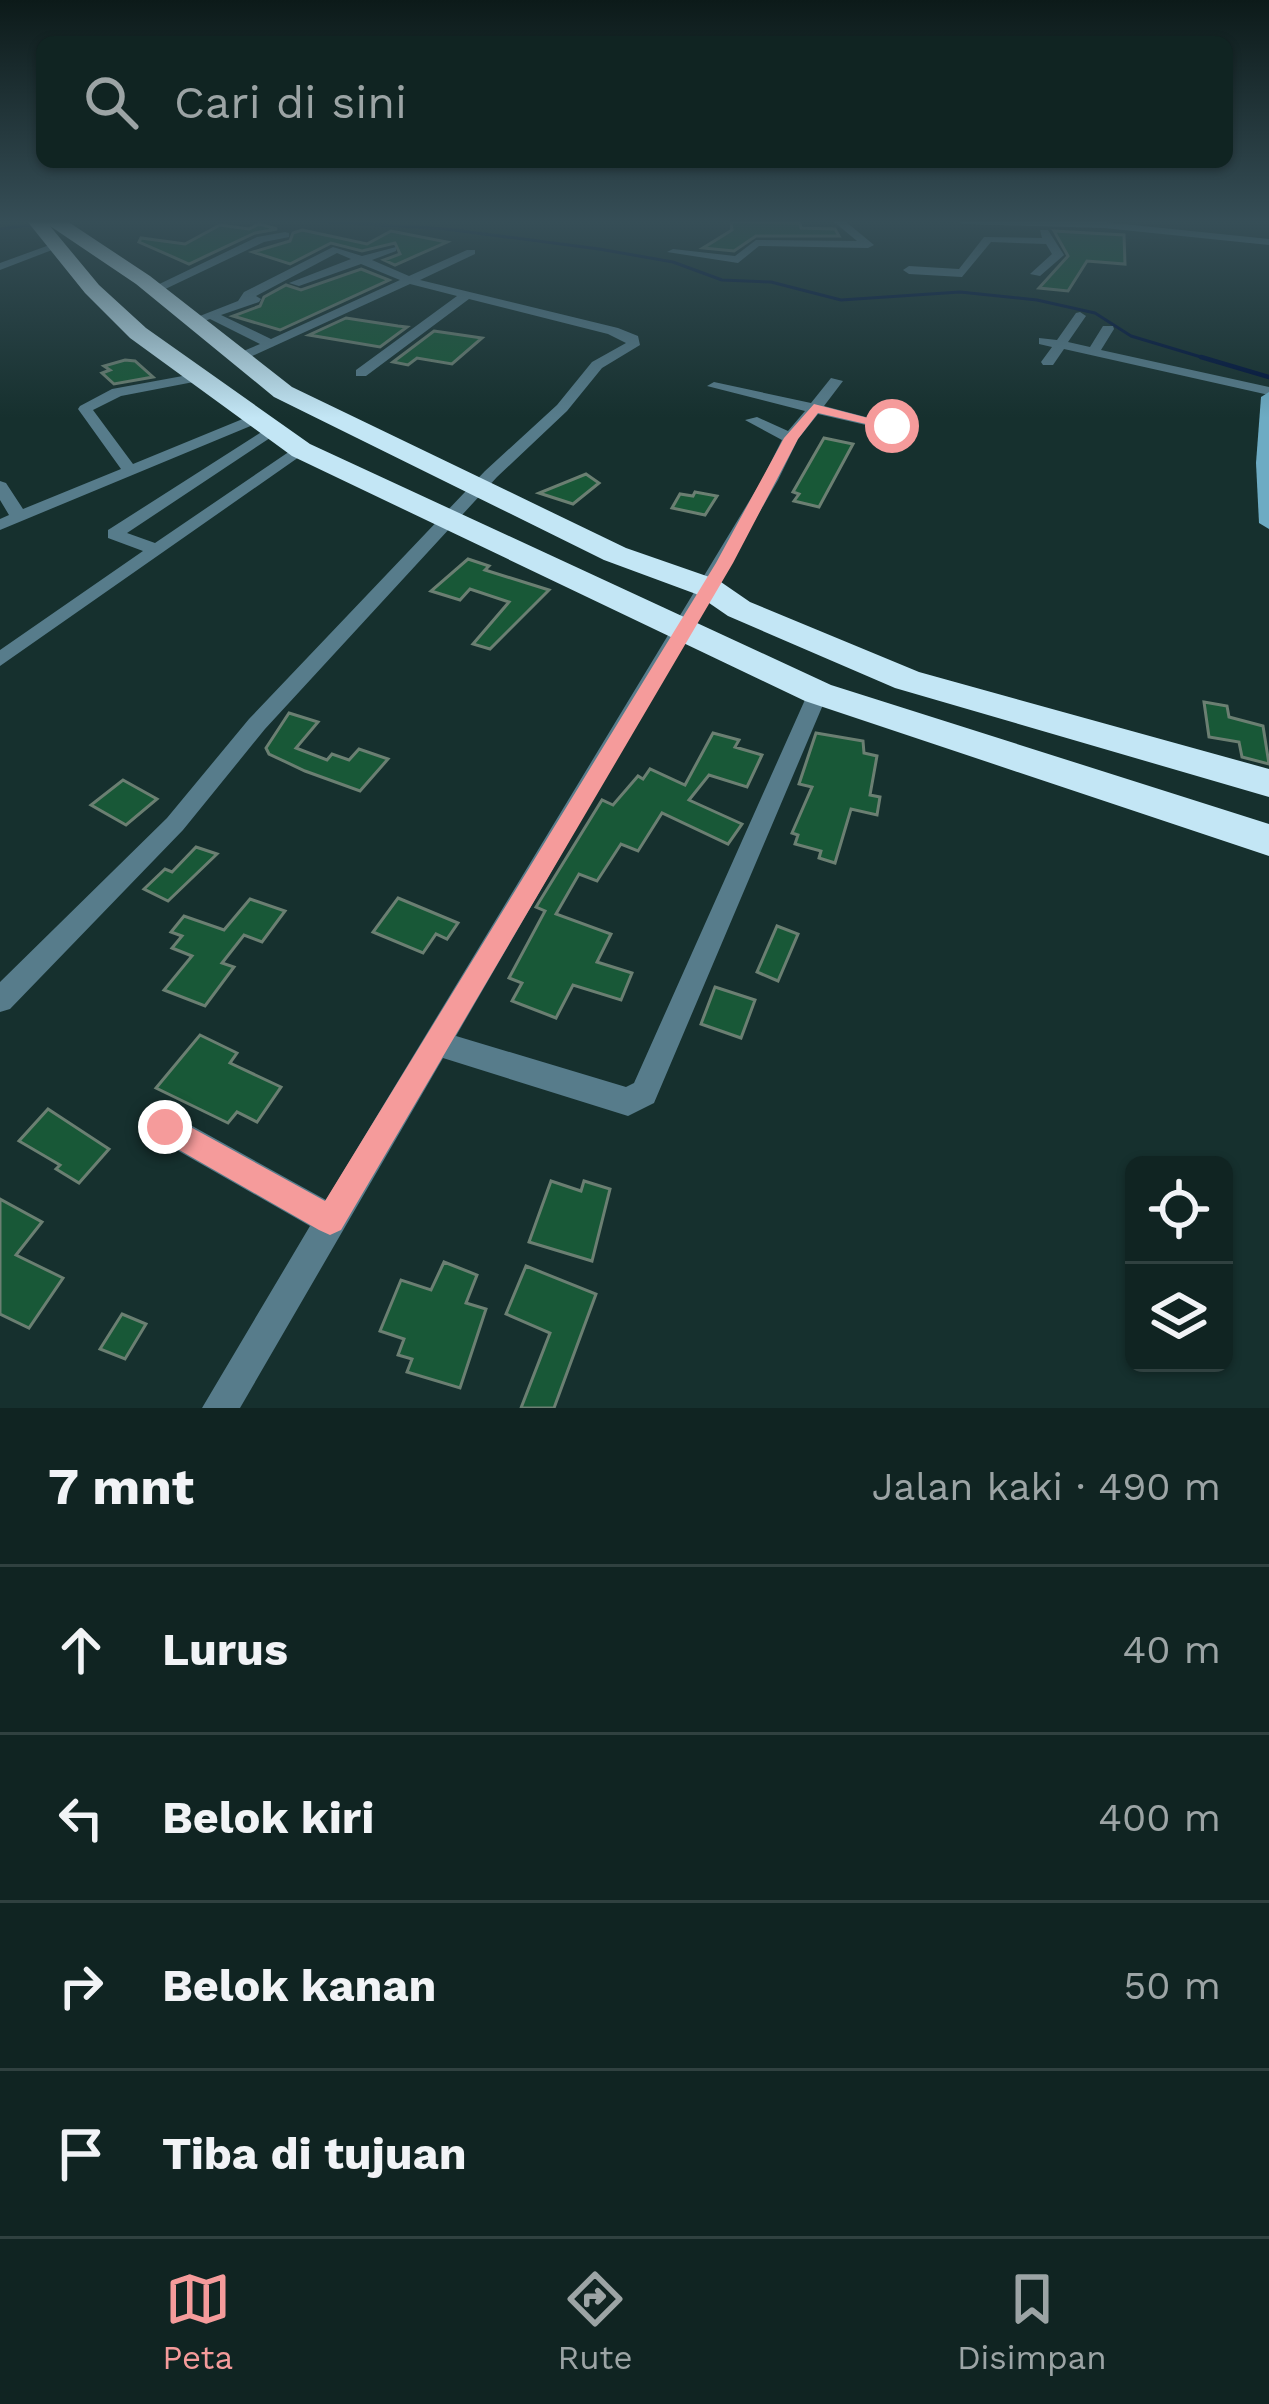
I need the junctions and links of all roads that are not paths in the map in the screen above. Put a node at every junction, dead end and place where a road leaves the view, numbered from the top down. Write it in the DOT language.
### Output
graph roads {
  1 [pos="91,287"];
  2 [pos="150,287"];
  3 [pos="159,287"];
  4 [pos="285,287"];
  5 [pos="403,287"];
  6 [pos="438,287"];
  7 [pos="154,289"];
  8 [pos="469,293"];
  9 [pos="1080,316"];
  10 [pos="202,318"];
  11 [pos="1108,328"];
  12 [pos="1052,342"];
  13 [pos="269,343"];
  14 [pos="1158,346"];
  15 [pos="1093,352"];
  16 [pos="1114,356"];
  17 [pos="238,358"];
  18 [pos="1048,362"];
  19 [pos="1144,363"];
  20 [pos="361,373"];
  21 [pos="1103,375"];
  22 [pos="199,377"];
  23 [pos="836,381"];
  24 [pos="714,386"];
  25 [pos="1269,394"];
  26 [pos="814,408"];
  27 [pos="752,420"];
  28 [pos="263,425"];
  29 [pos="892,426"];
  30 [pos="791,438"];
  31 [pos="301,450"];
  32 [pos="128,469"];
  33 [pos="481,485"];
  34 [pos="0,486"];
  35 [pos="19,517"];
  36 [pos="447,520"];
  37 [pos="1269,524"];
  38 [pos="0,525"];
  39 [pos="156,550"];
  40 [pos="707,587"];
  41 [pos="682,627"];
  42 [pos="0,658"];
  43 [pos="818,693"];
  44 [pos="1269,783"];
  45 [pos="1269,840"];
  46 [pos="0,1000"];
  47 [pos="439,1044"];
  48 [pos="165,1127"];
  49 [pos="330,1220"];
  50 [pos="220,1408"];
  1 -- 22 [label="highway"];
  2 -- 7 [label="highway"];
  3 -- 7 [label="street"];
  4 -- 10 [label="street"];
  5 -- 13 [label="street"];
  6 -- 8 [label="street"];
  7 -- 10 [label="highway"];
  8 -- 20 [label="street"];
  8 -- 33 [label="street"];
  9 -- 12 [label="street"];
  10 -- 13 [label="street"];
  10 -- 17 [label="highway"];
  11 -- 15 [label="street"];
  12 -- 15 [label="street"];
  12 -- 18 [label="street"];
  13 -- 17 [label="street"];
  14 -- 19 [label="street"];
  15 -- 16 [label="street"];
  16 -- 19 [label="street"];
  16 -- 21 [label="street"];
  17 -- 33 [label="highway"];
  19 -- 25 [label="street"];
  22 -- 28 [label="highway"];
  22 -- 32 [label="street"];
  23 -- 26 [label="street"];
  24 -- 26 [label="street"];
  25 -- 37 [label="street"];
  26 -- 29 [label="street"];
  26 -- 30 [label="street"];
  27 -- 30 [label="street"];
  28 -- 31 [label="highway"];
  28 -- 32 [label="street"];
  28 -- 39 [label="street"];
  30 -- 40 [label="street"];
  31 -- 36 [label="highway"];
  31 -- 39 [label="street"];
  32 -- 35 [label="street"];
  33 -- 36 [label="street"];
  33 -- 40 [label="highway"];
  34 -- 35 [label="street"];
  35 -- 38 [label="street"];
  36 -- 41 [label="highway"];
  36 -- 46 [label="street"];
  39 -- 42 [label="street"];
  40 -- 41 [label="street"];
  40 -- 44 [label="highway"];
  41 -- 43 [label="highway"];
  41 -- 47 [label="street"];
  43 -- 45 [label="highway"];
  43 -- 47 [label="street"];
  47 -- 49 [label="street"];
  48 -- 49 [label="street"];
  49 -- 50 [label="street"];
}
